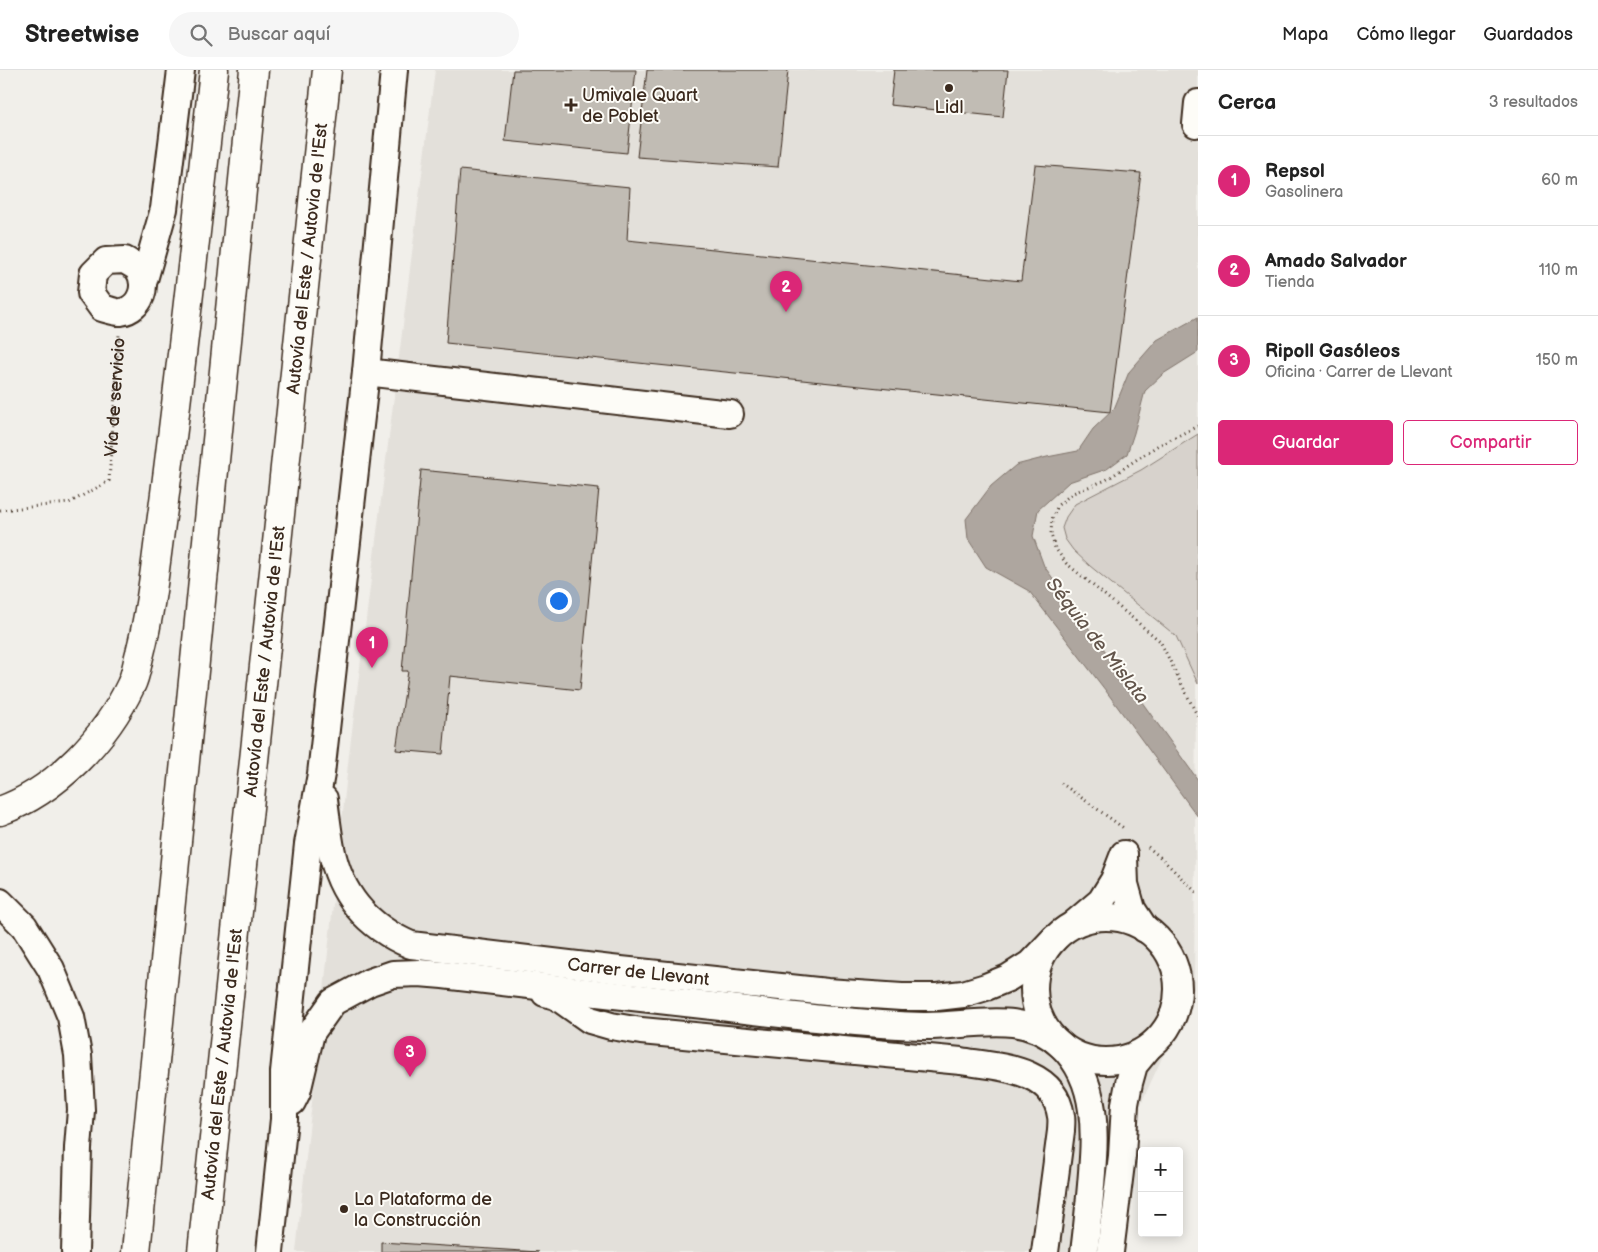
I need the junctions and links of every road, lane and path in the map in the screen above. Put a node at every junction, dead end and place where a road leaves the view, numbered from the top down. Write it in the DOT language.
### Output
graph roads {
  1 [pos="181,70"];
  2 [pos="214,70"];
  3 [pos="254,70"];
  4 [pos="327,70"];
  5 [pos="394,70"];
  6 [pos="164,209"];
  7 [pos="125,260"];
  8 [pos="144,280"];
  9 [pos="120,313"];
  10 [pos="366,372"];
  11 [pos="730,414"];
  12 [pos="1198,426"];
  13 [pos="0,510"];
  14 [pos="1198,717"];
  15 [pos="320,774"];
  16 [pos="0,811"];
  17 [pos="0,902"];
  18 [pos="1145,928"];
  19 [pos="1065,930"];
  20 [pos="520,984"];
  21 [pos="1062,1046"];
  22 [pos="1148,1048"];
  23 [pos="284,1119"];
  24 [pos="1093,1164"];
  25 [pos="75,1252"];
  26 [pos="136,1252"];
  27 [pos="202,1252"];
  28 [pos="270,1252"];
  29 [pos="1045,1252"];
  30 [pos="1049,1252"];
  31 [pos="1084,1252"];
  32 [pos="1110,1252"];
  1 -- 6 [label="street"];
  2 -- 16 [label="highway"];
  3 -- 26 [label="highway"];
  4 -- 27 [label="highway, Autovía del Este / Autovia de l'Est"];
  5 -- 10 [label="street"];
  6 -- 7 [label="street"];
  6 -- 8 [label="street"];
  7 -- 8 [label="street"];
  7 -- 9 [label="street"];
  8 -- 9 [label="street"];
  9 -- 13 [label="path, Vía de servicio"];
  10 -- 11 [label="street"];
  10 -- 15 [label="street"];
  12 -- 14 [label="path"];
  15 -- 19 [label="street, Carrer de Llevant"];
  15 -- 23 [label="street"];
  17 -- 25 [label="street"];
  18 -- 19 [label="street"];
  18 -- 19 [label="street"];
  18 -- 22 [label="street"];
  19 -- 21 [label="street"];
  20 -- 21 [label="street, Carrer de Llevant"];
  20 -- 23 [label="street, Carrer de Llevant"];
  20 -- 29 [label="street, Carrer de Llevant"];
  21 -- 22 [label="street"];
  21 -- 24 [label="street"];
  22 -- 32 [label="street"];
  23 -- 28 [label="street"];
  24 -- 30 [label="street"];
  24 -- 31 [label="street"];
}
